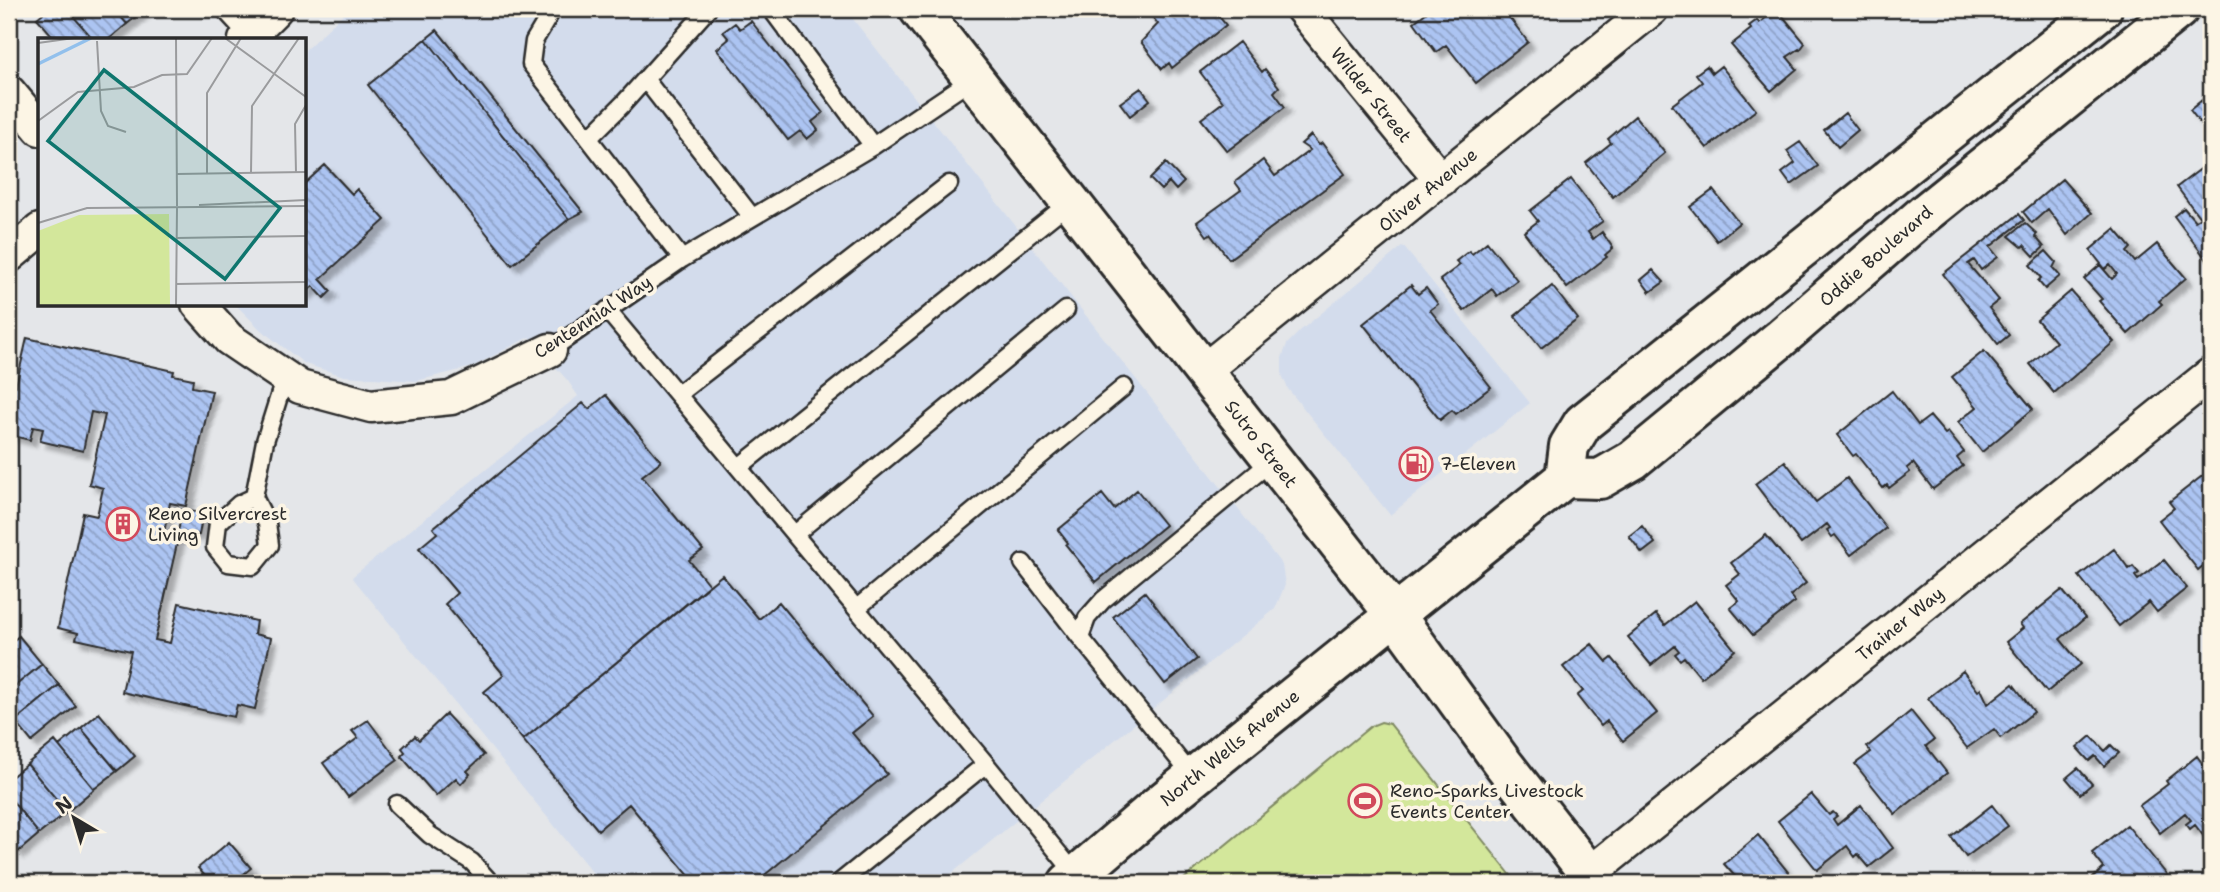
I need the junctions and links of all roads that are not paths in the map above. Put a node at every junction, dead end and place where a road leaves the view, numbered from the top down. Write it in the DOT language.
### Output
graph roads {
  1 [pos="224,9"];
  2 [pos="276,9"];
  3 [pos="553,9"];
  4 [pos="708,9"];
  5 [pos="771,9"];
  6 [pos="919,9"];
  7 [pos="1302,9"];
  8 [pos="1652,9"];
  9 [pos="2102,9"];
  10 [pos="2179,9"];
  11 [pos="247,38"];
  12 [pos="974,78"];
  13 [pos="645,79"];
  14 [pos="9,92"];
  15 [pos="38,127"];
  16 [pos="589,138"];
  17 [pos="873,146"];
  18 [pos="1441,180"];
  19 [pos="949,184"];
  20 [pos="1070,202"];
  21 [pos="752,217"];
  22 [pos="38,232"];
  23 [pos="9,256"];
  24 [pos="682,259"];
  25 [pos="200,306"];
  26 [pos="607,310"];
  27 [pos="1066,310"];
  28 [pos="550,350"];
  29 [pos="1203,371"];
  30 [pos="2211,374"];
  31 [pos="285,377"];
  32 [pos="1124,387"];
  33 [pos="678,394"];
  34 [pos="1273,460"];
  35 [pos="739,467"];
  36 [pos="1564,478"];
  37 [pos="254,496"];
  38 [pos="795,534"];
  39 [pos="1023,563"];
  40 [pos="857,608"];
  41 [pos="1395,615"];
  42 [pos="1080,637"];
  43 [pos="986,764"];
  44 [pos="1193,777"];
  45 [pos="397,804"];
  46 [pos="1592,878"];
  47 [pos="1072,879"];
  48 [pos="491,883"];
  49 [pos="839,883"];
  1 -- 11 [label="lane"];
  2 -- 11 [label="street"];
  3 -- 16 [label="lane"];
  4 -- 13 [label="lane"];
  5 -- 17 [label="lane"];
  6 -- 12 [label="main road, Sutro Street"];
  7 -- 18 [label="street, Wilder Street"];
  8 -- 18 [label="street, Oliver Avenue"];
  9 -- 36 [label="main road"];
  10 -- 36 [label="main road, Oddie Boulevard"];
  12 -- 17 [label="lane, Centennial Way"];
  12 -- 20 [label="main road, Sutro Street"];
  13 -- 16 [label="lane"];
  13 -- 21 [label="lane"];
  14 -- 15 [label="street"];
  16 -- 24 [label="lane"];
  17 -- 21 [label="lane, Centennial Way"];
  18 -- 29 [label="street, Oliver Avenue"];
  19 -- 33 [label="lane"];
  20 -- 29 [label="main road, Sutro Street"];
  20 -- 35 [label="lane"];
  21 -- 24 [label="lane, Centennial Way"];
  22 -- 23 [label="street"];
  24 -- 26 [label="lane, Centennial Way"];
  25 -- 31 [label="street, Centennial Way"];
  26 -- 28 [label="lane, Centennial Way"];
  26 -- 33 [label="lane"];
  27 -- 38 [label="lane"];
  28 -- 31 [label="street, Centennial Way"];
  29 -- 34 [label="main road, Sutro Street"];
  30 -- 46 [label="street, Trainer Way"];
  31 -- 37 [label="lane"];
  32 -- 40 [label="lane"];
  33 -- 35 [label="lane"];
  34 -- 41 [label="main road, Sutro Street"];
  34 -- 42 [label="lane"];
  35 -- 38 [label="lane"];
  36 -- 41 [label="main road"];
  38 -- 40 [label="lane"];
  39 -- 42 [label="lane"];
  40 -- 43 [label="lane"];
  41 -- 44 [label="main road, North Wells Avenue"];
  41 -- 46 [label="main road, Sutro Street"];
  42 -- 44 [label="lane"];
  43 -- 47 [label="lane"];
  43 -- 49 [label="lane"];
  44 -- 47 [label="main road, North Wells Avenue"];
  45 -- 48 [label="lane"];
}
